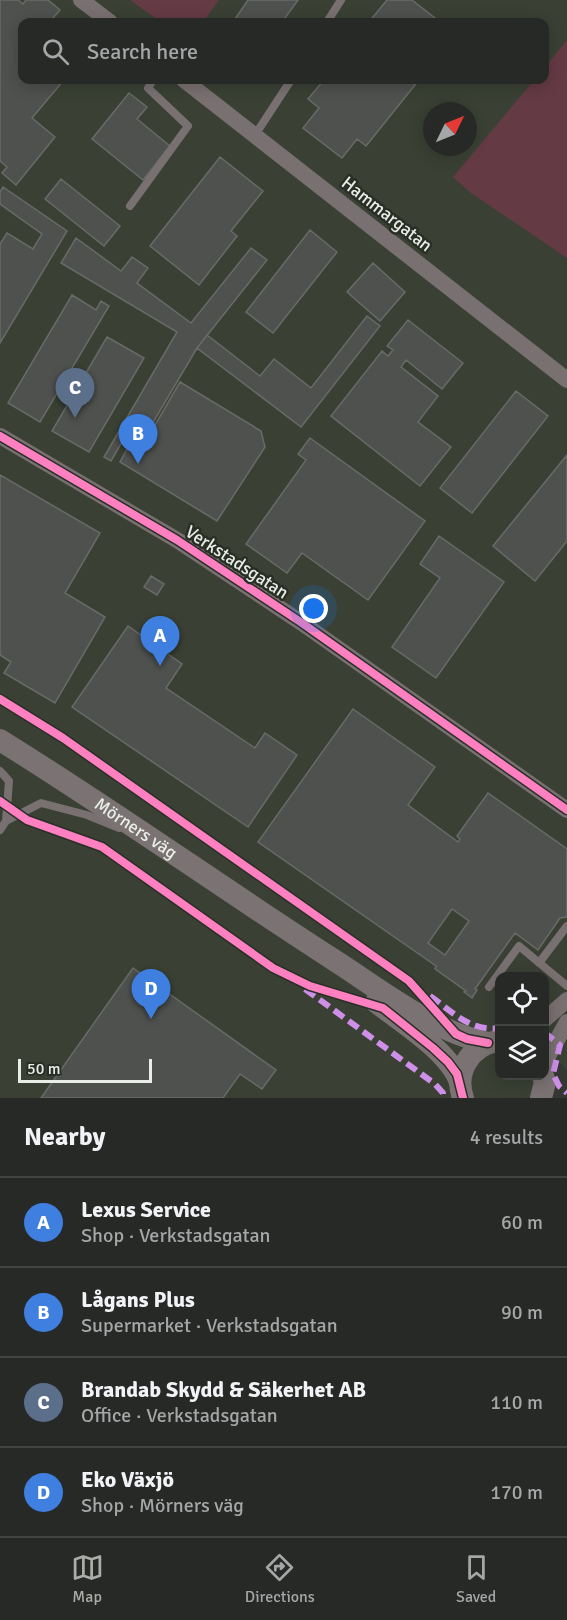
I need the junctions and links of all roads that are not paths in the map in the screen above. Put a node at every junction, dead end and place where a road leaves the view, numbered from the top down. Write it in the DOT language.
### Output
graph roads {
  1 [pos="81,0"];
  2 [pos="341,0"];
  3 [pos="105,18"];
  4 [pos="330,18"];
  5 [pos="150,84"];
  6 [pos="189,84"];
  7 [pos="288,84"];
  8 [pos="255,135"];
  9 [pos="130,206"];
  10 [pos="567,380"];
  11 [pos="0,436"];
  12 [pos="0,740"];
  13 [pos="0,771"];
  14 [pos="567,810"];
  15 [pos="6,821"];
  16 [pos="0,830"];
  17 [pos="164,846"];
  18 [pos="271,919"];
  19 [pos="567,926"];
  20 [pos="539,963"];
  21 [pos="567,986"];
  22 [pos="489,987"];
  23 [pos="567,1000"];
  24 [pos="549,1016"];
  25 [pos="567,1023"];
  26 [pos="494,1042"];
  27 [pos="545,1083"];
  28 [pos="460,1092"];
  1 -- 3 [label="street"];
  2 -- 4 [label="lane"];
  5 -- 9 [label="lane"];
  6 -- 8 [label="street, Hammargatan"];
  7 -- 8 [label="lane"];
  8 -- 10 [label="street, Hammargatan"];
  11 -- 14 [label="street, Verkstadsgatan"];
  12 -- 17 [label="main road, Mörners väg"];
  13 -- 15 [label="lane"];
  15 -- 16 [label="lane"];
  15 -- 17 [label="lane"];
  17 -- 18 [label="main road, Mörners väg"];
  18 -- 26 [label="main road, Mörners väg"];
  18 -- 28 [label="main road, Mörners väg"];
  19 -- 20 [label="lane"];
  20 -- 21 [label="lane"];
  20 -- 22 [label="lane"];
  23 -- 24 [label="street"];
  25 -- 27 [label="street"];
  26 -- 28 [label="main road"];
}
